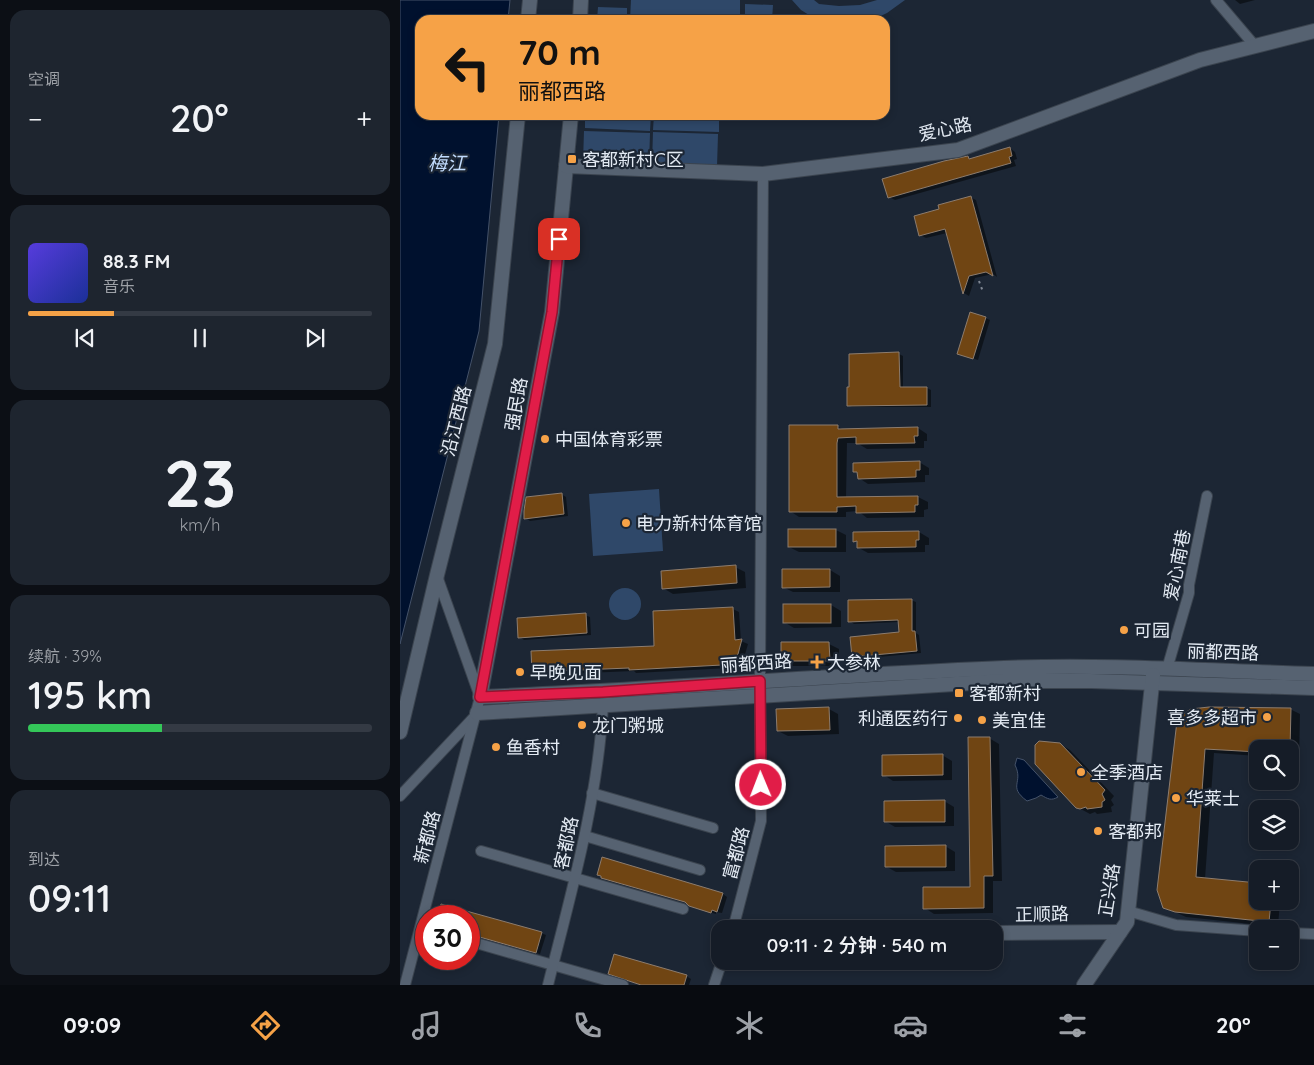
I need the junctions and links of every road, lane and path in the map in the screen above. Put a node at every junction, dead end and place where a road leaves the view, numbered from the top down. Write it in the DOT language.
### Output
graph roads {
  1 [pos="530,0"];
  2 [pos="581,0"];
  3 [pos="1216,0"];
  4 [pos="528,15"];
  5 [pos="580,15"];
  6 [pos="1314,30"];
  7 [pos="1255,46"];
  8 [pos="517,120"];
  9 [pos="571,120"];
  10 [pos="566,166"];
  11 [pos="763,174"];
  12 [pos="980,281"];
  13 [pos="982,292"];
  14 [pos="1207,496"];
  15 [pos="437,575"];
  16 [pos="1157,674"];
  17 [pos="1314,674"];
  18 [pos="760,688"];
  19 [pos="1314,688"];
  20 [pos="480,697"];
  21 [pos="603,705"];
  22 [pos="477,714"];
  23 [pos="400,732"];
  24 [pos="592,793"];
  25 [pos="400,796"];
  26 [pos="713,828"];
  27 [pos="585,836"];
  28 [pos="481,850"];
  29 [pos="700,870"];
  30 [pos="575,878"];
  31 [pos="429,905"];
  32 [pos="683,909"];
  33 [pos="1128,911"];
  34 [pos="735,920"];
  35 [pos="1249,930"];
  36 [pos="1120,932"];
  37 [pos="1003,933"];
  38 [pos="1299,933"];
  39 [pos="1314,934"];
  40 [pos="480,944"];
  41 [pos="415,953"];
  42 [pos="553,966"];
  43 [pos="719,970"];
  44 [pos="405,985"];
  45 [pos="548,985"];
  46 [pos="623,985"];
  47 [pos="714,985"];
  48 [pos="1084,985"];
  1 -- 4 [label="street"];
  2 -- 5 [label="street"];
  3 -- 7 [label="street"];
  6 -- 7 [label="street, 爱心路"];
  7 -- 11 [label="street, 爱心路"];
  8 -- 15 [label="street, 沿江西路"];
  9 -- 10 [label="street, 强民路"];
  10 -- 11 [label="street, 爱心路"];
  10 -- 20 [label="street, 强民路"];
  11 -- 18 [label="street, 富都路"];
  12 -- 13 [label="path"];
  14 -- 16 [label="street, 爱心南巷"];
  15 -- 20 [label="street"];
  15 -- 23 [label="street, 沿江西路"];
  16 -- 17 [label="street, 丽都西路"];
  16 -- 18 [label="street, 丽都西路"];
  16 -- 19 [label="street, 丽都西路"];
  16 -- 33 [label="street, 正兴路"];
  18 -- 20 [label="street, 丽都西路"];
  18 -- 21 [label="street, 丽都西路"];
  18 -- 34 [label="street, 富都路"];
  20 -- 22 [label="street, 新都路"];
  21 -- 22 [label="street, 丽都西路"];
  21 -- 24 [label="street, 客都路"];
  22 -- 25 [label="street"];
  22 -- 31 [label="street, 新都路"];
  24 -- 26 [label="street"];
  24 -- 27 [label="street, 客都路"];
  27 -- 29 [label="street"];
  27 -- 30 [label="street, 客都路"];
  28 -- 30 [label="street"];
  30 -- 32 [label="street"];
  30 -- 42 [label="street, 客都路"];
  33 -- 35 [label="street"];
  33 -- 36 [label="street, 正兴路"];
  36 -- 37 [label="street, 正顺路"];
  36 -- 48 [label="street, 正兴路"];
  38 -- 39 [label="street"];
  40 -- 42 [label="street"];
  41 -- 44 [label="street, 新都路"];
  42 -- 45 [label="street, 客都路"];
  42 -- 46 [label="street"];
  43 -- 47 [label="street"];
}
